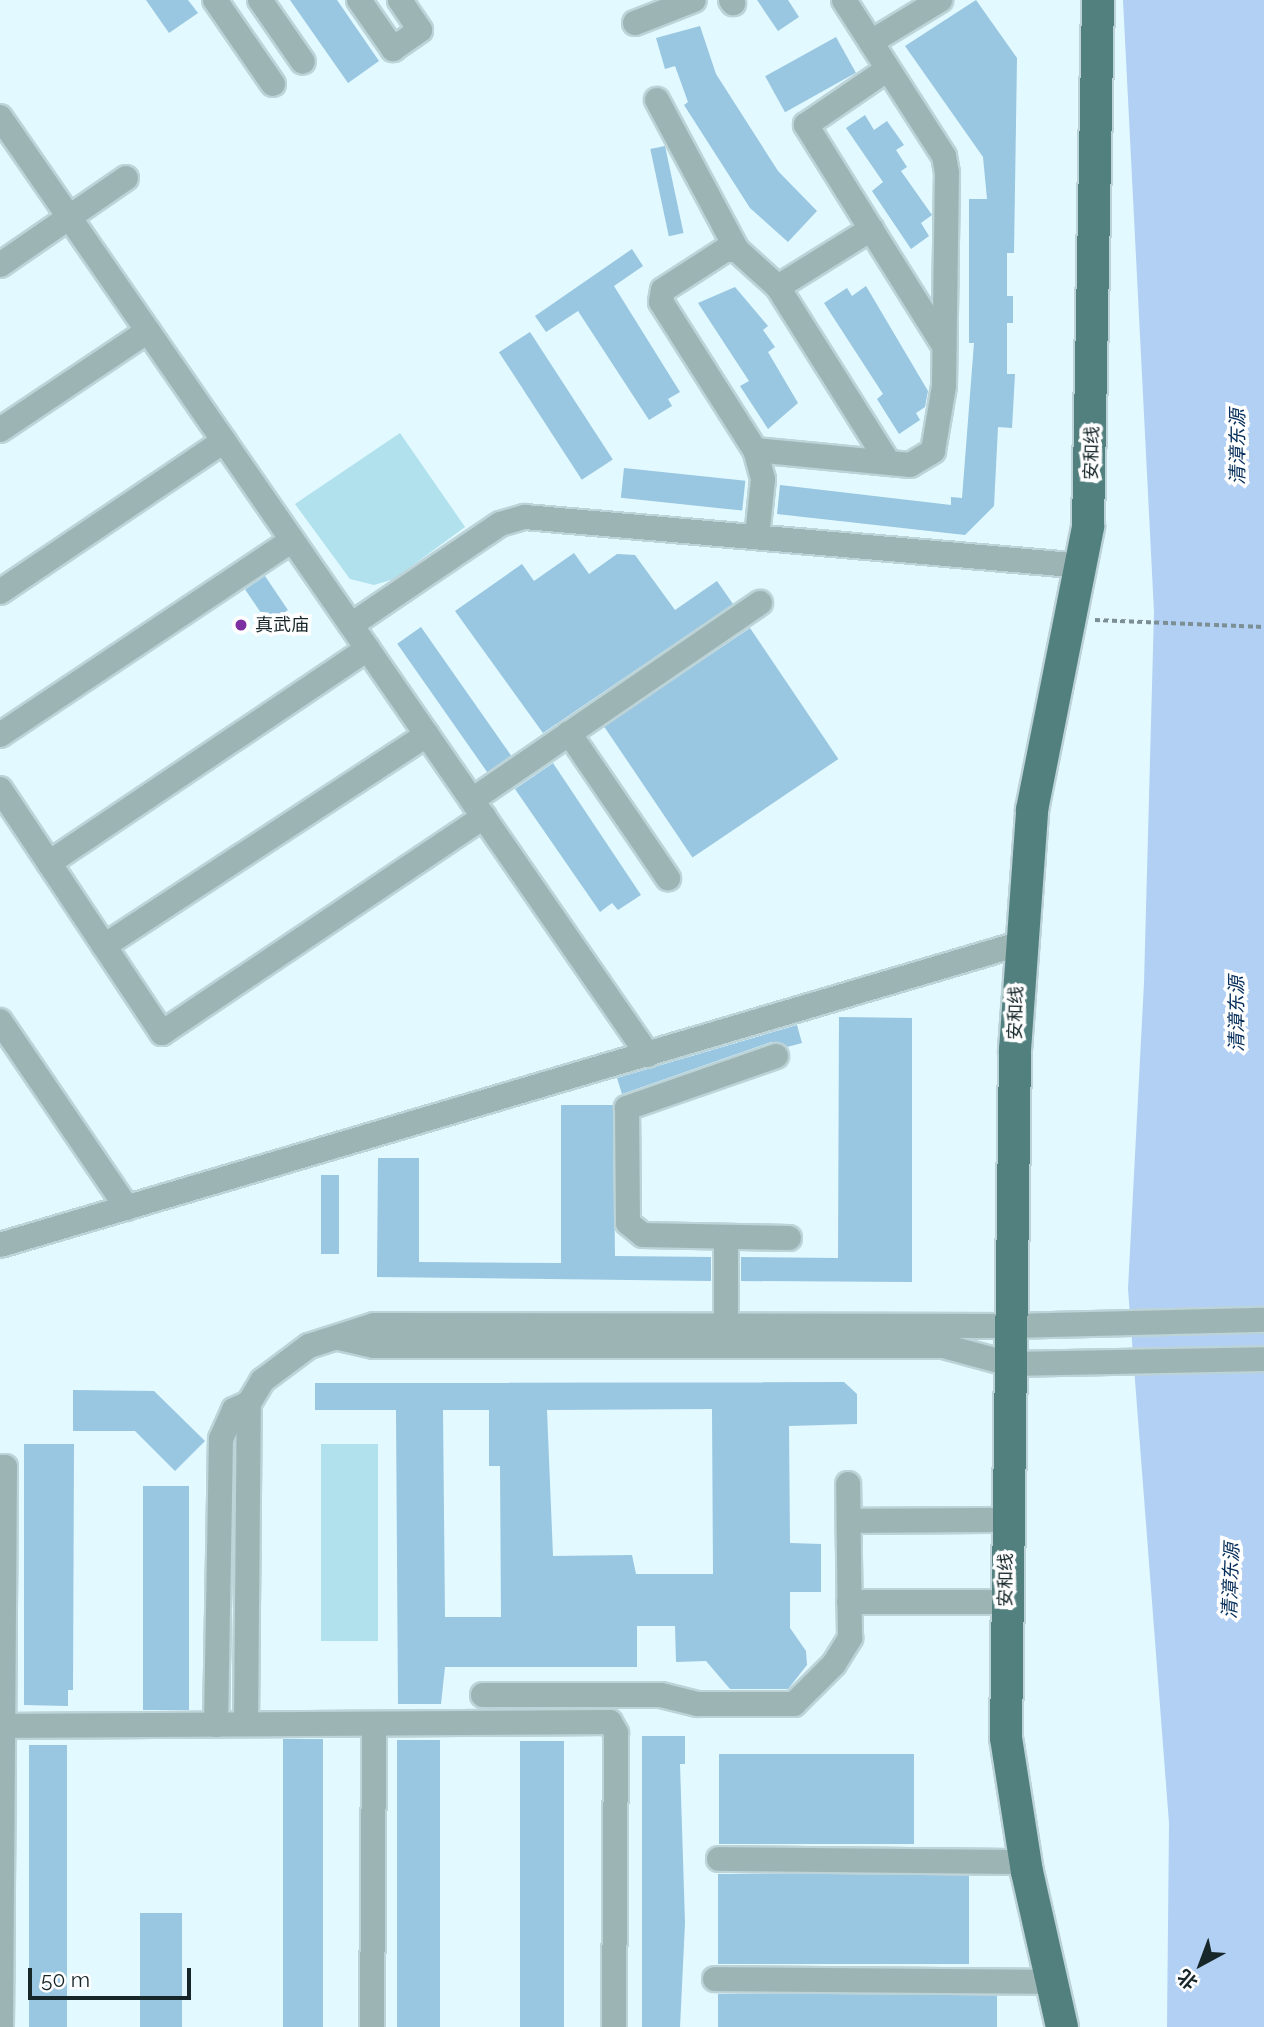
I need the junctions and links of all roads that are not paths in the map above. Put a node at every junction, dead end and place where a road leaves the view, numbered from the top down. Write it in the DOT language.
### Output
graph roads {
  1 [pos="215,0"];
  2 [pos="260,0"];
  3 [pos="359,0"];
  4 [pos="400,0"];
  5 [pos="694,0"];
  6 [pos="844,0"];
  7 [pos="940,0"];
  8 [pos="1098,0"];
  9 [pos="635,23"];
  10 [pos="871,42"];
  11 [pos="303,62"];
  12 [pos="888,69"];
  13 [pos="273,84"];
  14 [pos="657,100"];
  15 [pos="0,117"];
  16 [pos="126,178"];
  17 [pos="69,217"];
  18 [pos="871,229"];
  19 [pos="737,250"];
  20 [pos="0,265"];
  21 [pos="778,287"];
  22 [pos="148,331"];
  23 [pos="945,347"];
  24 [pos="0,430"];
  25 [pos="224,441"];
  26 [pos="755,450"];
  27 [pos="888,462"];
  28 [pos="757,537"];
  29 [pos="292,540"];
  30 [pos="1083,566"];
  31 [pos="0,592"];
  32 [pos="760,603"];
  33 [pos="351,625"];
  34 [pos="368,649"];
  35 [pos="569,733"];
  36 [pos="0,735"];
  37 [pos="427,735"];
  38 [pos="0,789"];
  39 [pos="478,808"];
  40 [pos="49,863"];
  41 [pos="668,878"];
  42 [pos="1019,944"];
  43 [pos="104,946"];
  44 [pos="0,1021"];
  45 [pos="648,1055"];
  46 [pos="776,1056"];
  47 [pos="127,1208"];
  48 [pos="726,1237"];
  49 [pos="789,1238"];
  50 [pos="0,1245"];
  51 [pos="1264,1320"];
  52 [pos="726,1325"];
  53 [pos="1010,1326"];
  54 [pos="338,1338"];
  55 [pos="1264,1359"];
  56 [pos="1010,1364"];
  57 [pos="249,1403"];
  58 [pos="0,1467"];
  59 [pos="849,1484"];
  60 [pos="1007,1520"];
  61 [pos="849,1521"];
  62 [pos="849,1602"];
  63 [pos="1006,1602"];
  64 [pos="483,1695"];
  65 [pos="246,1724"];
  66 [pos="374,1724"];
  67 [pos="216,1725"];
  68 [pos="2,1726"];
  69 [pos="719,1859"];
  70 [pos="1025,1862"];
  71 [pos="715,1979"];
  72 [pos="1052,1982"];
  73 [pos="1,2027"];
  74 [pos="372,2027"];
  75 [pos="614,2027"];
  76 [pos="1062,2027"];
  1 -- 13 [label="street"];
  2 -- 11 [label="street"];
  3 -- 4 [label="street"];
  5 -- 9 [label="street"];
  6 -- 10 [label="street"];
  7 -- 10 [label="street"];
  8 -- 30 [label="main road, 安和线"];
  10 -- 12 [label="street"];
  12 -- 18 [label="street"];
  12 -- 23 [label="street"];
  14 -- 19 [label="street"];
  15 -- 17 [label="street"];
  16 -- 17 [label="street"];
  17 -- 20 [label="street"];
  17 -- 22 [label="street"];
  18 -- 21 [label="street"];
  18 -- 23 [label="street"];
  19 -- 21 [label="street"];
  19 -- 26 [label="street"];
  21 -- 27 [label="street"];
  22 -- 24 [label="street"];
  22 -- 25 [label="street"];
  23 -- 27 [label="street"];
  25 -- 29 [label="street"];
  25 -- 31 [label="street"];
  26 -- 27 [label="street"];
  26 -- 28 [label="street"];
  28 -- 30 [label="street"];
  28 -- 33 [label="street"];
  29 -- 33 [label="street"];
  29 -- 36 [label="street"];
  30 -- 42 [label="main road, 安和线"];
  32 -- 35 [label="street"];
  33 -- 34 [label="street"];
  34 -- 37 [label="street"];
  34 -- 40 [label="street"];
  35 -- 39 [label="street"];
  35 -- 41 [label="street"];
  37 -- 39 [label="street"];
  37 -- 43 [label="street"];
  38 -- 40 [label="street"];
  39 -- 43 [label="street"];
  39 -- 45 [label="street"];
  40 -- 43 [label="street"];
  42 -- 45 [label="street"];
  42 -- 53 [label="main road, 安和线"];
  44 -- 47 [label="street"];
  45 -- 47 [label="street"];
  46 -- 48 [label="street"];
  47 -- 50 [label="street"];
  48 -- 49 [label="street"];
  48 -- 52 [label="street"];
  51 -- 53 [label="street"];
  52 -- 53 [label="street"];
  52 -- 54 [label="street"];
  53 -- 56 [label="main road, 安和线"];
  54 -- 56 [label="street"];
  54 -- 57 [label="street"];
  55 -- 56 [label="street"];
  56 -- 60 [label="main road, 安和线"];
  57 -- 65 [label="street"];
  57 -- 67 [label="street"];
  58 -- 68 [label="street"];
  59 -- 61 [label="street"];
  60 -- 61 [label="street"];
  60 -- 63 [label="main road, 安和线"];
  61 -- 62 [label="street"];
  62 -- 63 [label="street"];
  62 -- 64 [label="street"];
  63 -- 70 [label="main road, 安和线"];
  65 -- 66 [label="street"];
  65 -- 67 [label="street"];
  66 -- 74 [label="street"];
  66 -- 75 [label="street"];
  67 -- 68 [label="street"];
  68 -- 73 [label="street"];
  69 -- 70 [label="street"];
  70 -- 72 [label="main road, 安和线"];
  71 -- 72 [label="street"];
  72 -- 76 [label="main road, 安和线"];
}
